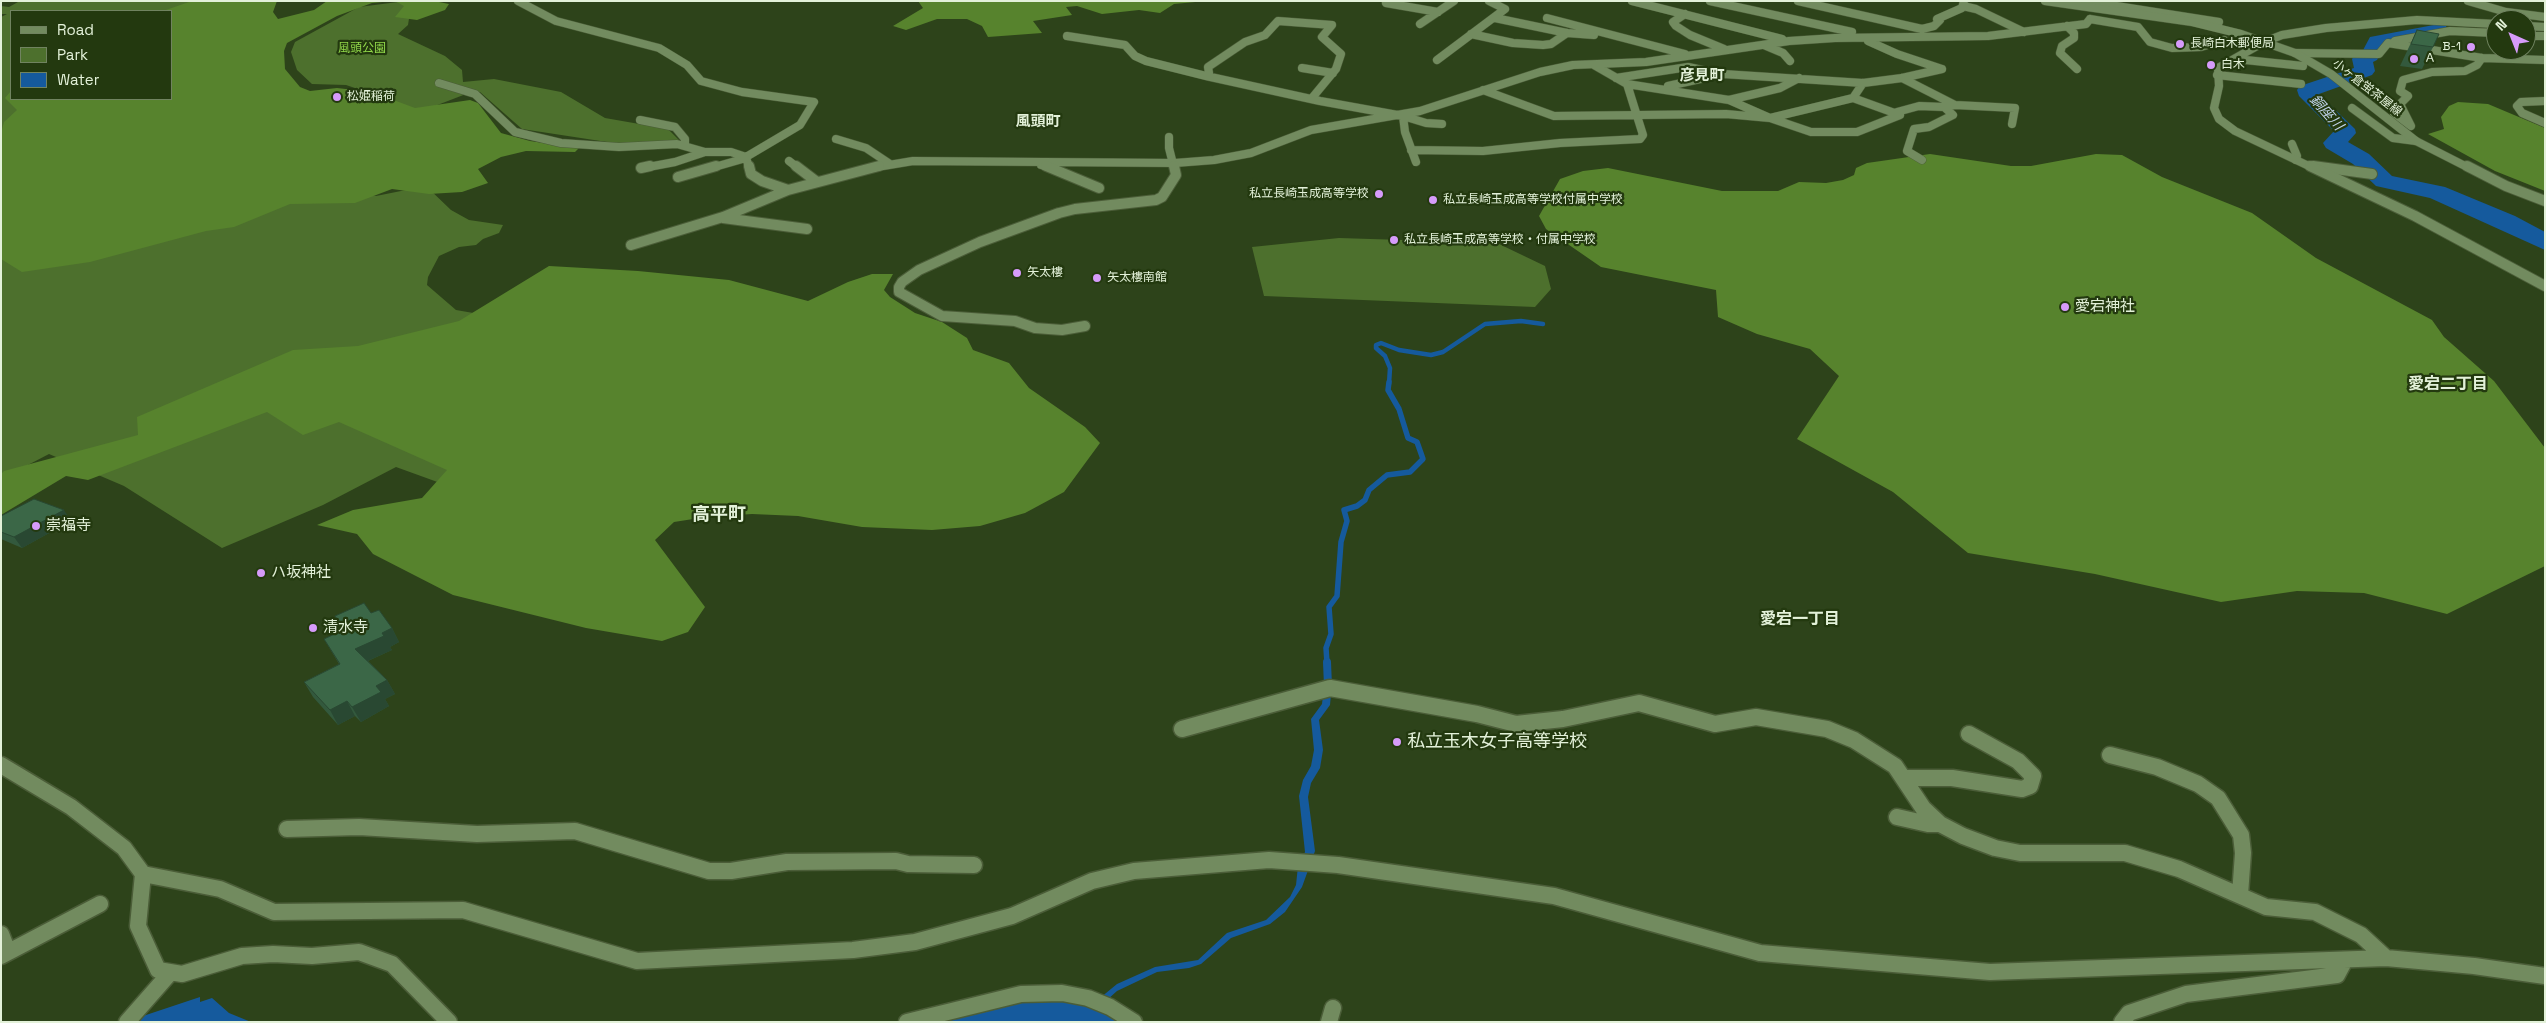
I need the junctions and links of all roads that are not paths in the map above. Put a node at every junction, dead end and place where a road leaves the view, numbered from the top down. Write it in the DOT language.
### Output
graph roads {
  1 [pos="518,1"];
  2 [pos="1389,1"];
  3 [pos="1454,1"];
  4 [pos="1490,1"];
  5 [pos="1632,1"];
  6 [pos="1710,1"];
  7 [pos="1798,1"];
  8 [pos="2045,1"];
  9 [pos="2468,1"];
  10 [pos="2110,2"];
  11 [pos="1964,4"];
  12 [pos="2084,4"];
  13 [pos="1647,8"];
  14 [pos="1438,12"];
  15 [pos="1685,14"];
  16 [pos="2545,17"];
  17 [pos="1495,18"];
  18 [pos="1547,18"];
  19 [pos="2090,19"];
  20 [pos="1673,22"];
  21 [pos="2219,22"];
  22 [pos="2486,23"];
  23 [pos="1420,24"];
  24 [pos="2067,26"];
  25 [pos="2024,32"];
  26 [pos="1567,33"];
  27 [pos="2486,33"];
  28 [pos="1471,34"];
  29 [pos="1609,35"];
  30 [pos="1067,36"];
  31 [pos="1874,38"];
  32 [pos="1864,39"];
  33 [pos="2224,40"];
  34 [pos="1789,41"];
  35 [pos="2264,42"];
  36 [pos="2388,43"];
  37 [pos="1764,45"];
  38 [pos="1727,50"];
  39 [pos="2295,53"];
  40 [pos="1687,55"];
  41 [pos="2482,58"];
  42 [pos="1669,59"];
  43 [pos="2236,59"];
  44 [pos="1437,60"];
  45 [pos="1790,60"];
  46 [pos="2545,60"];
  47 [pos="1592,64"];
  48 [pos="2303,66"];
  49 [pos="1688,67"];
  50 [pos="1302,68"];
  51 [pos="2077,68"];
  52 [pos="1333,73"];
  53 [pos="1723,74"];
  54 [pos="2217,74"];
  55 [pos="1206,76"];
  56 [pos="1616,78"];
  57 [pos="1799,78"];
  58 [pos="1902,78"];
  59 [pos="1277,82"];
  60 [pos="439,83"];
  61 [pos="1627,84"];
  62 [pos="1863,84"];
  63 [pos="2301,84"];
  64 [pos="1656,88"];
  65 [pos="1269,89"];
  66 [pos="1483,90"];
  67 [pos="1312,98"];
  68 [pos="1853,98"];
  69 [pos="1729,100"];
  70 [pos="2545,101"];
  71 [pos="1955,105"];
  72 [pos="1944,107"];
  73 [pos="2352,108"];
  74 [pos="1897,112"];
  75 [pos="2394,113"];
  76 [pos="1636,115"];
  77 [pos="1403,116"];
  78 [pos="1770,118"];
  79 [pos="640,120"];
  80 [pos="2545,123"];
  81 [pos="1442,124"];
  82 [pos="2012,124"];
  83 [pos="1169,137"];
  84 [pos="836,140"];
  85 [pos="2416,141"];
  86 [pos="2292,144"];
  87 [pos="684,145"];
  88 [pos="1411,150"];
  89 [pos="705,152"];
  90 [pos="746,157"];
  91 [pos="1922,160"];
  92 [pos="2296,160"];
  93 [pos="789,161"];
  94 [pos="1035,161"];
  95 [pos="1174,162"];
  96 [pos="1416,162"];
  97 [pos="890,164"];
  98 [pos="2309,166"];
  99 [pos="641,168"];
  100 [pos="2372,174"];
  101 [pos="678,176"];
  102 [pos="817,182"];
  103 [pos="1099,188"];
  104 [pos="788,190"];
  105 [pos="2545,201"];
  106 [pos="720,217"];
  107 [pos="807,229"];
  108 [pos="631,245"];
  109 [pos="2545,286"];
  110 [pos="1085,326"];
  111 [pos="1182,729"];
  112 [pos="1969,734"];
  113 [pos="2110,755"];
  114 [pos="1,765"];
  115 [pos="1903,778"];
  116 [pos="1897,817"];
  117 [pos="1940,824"];
  118 [pos="287,829"];
  119 [pos="974,865"];
  120 [pos="143,874"];
  121 [pos="2240,896"];
  122 [pos="100,904"];
  123 [pos="1,934"];
  124 [pos="5,954"];
  125 [pos="2386,958"];
  126 [pos="2345,960"];
  127 [pos="170,973"];
  128 [pos="2545,976"];
  129 [pos="127,1022"];
  130 [pos="449,1022"];
  131 [pos="907,1022"];
  132 [pos="1134,1022"];
  133 [pos="2122,1022"];
  1 -- 90 [label="street"];
  2 -- 14 [label="street"];
  3 -- 14 [label="street"];
  4 -- 17 [label="street"];
  5 -- 15 [label="street"];
  6 -- 31 [label="street"];
  7 -- 11 [label="street"];
  8 -- 12 [label="street, 小ヶ倉蛍茶屋線"];
  9 -- 16 [label="street"];
  10 -- 12 [label="street"];
  10 -- 21 [label="street"];
  11 -- 25 [label="street"];
  12 -- 19 [label="street"];
  12 -- 35 [label="street, 小ヶ倉蛍茶屋線"];
  13 -- 20 [label="street"];
  14 -- 23 [label="street"];
  15 -- 20 [label="street"];
  15 -- 34 [label="street"];
  17 -- 26 [label="street"];
  17 -- 28 [label="street"];
  18 -- 29 [label="street"];
  19 -- 24 [label="street"];
  19 -- 33 [label="street"];
  20 -- 38 [label="street"];
  22 -- 35 [label="street"];
  24 -- 25 [label="street"];
  24 -- 51 [label="street"];
  25 -- 31 [label="street"];
  26 -- 28 [label="street"];
  26 -- 29 [label="street"];
  27 -- 36 [label="street"];
  28 -- 44 [label="street"];
  29 -- 40 [label="street"];
  30 -- 55 [label="street"];
  31 -- 32 [label="street"];
  32 -- 34 [label="street"];
  32 -- 58 [label="street"];
  34 -- 37 [label="street"];
  35 -- 39 [label="street, 小ヶ倉蛍茶屋線"];
  35 -- 43 [label="street"];
  36 -- 39 [label="street"];
  36 -- 41 [label="street"];
  37 -- 38 [label="street"];
  37 -- 45 [label="street"];
  38 -- 40 [label="street"];
  39 -- 85 [label="street, 小ヶ倉蛍茶屋線"];
  40 -- 42 [label="street"];
  41 -- 46 [label="street"];
  41 -- 75 [label="street"];
  42 -- 47 [label="street"];
  42 -- 49 [label="street"];
  43 -- 48 [label="street"];
  43 -- 54 [label="street"];
  47 -- 56 [label="street"];
  47 -- 66 [label="street"];
  49 -- 53 [label="street"];
  49 -- 56 [label="street"];
  50 -- 52 [label="street"];
  52 -- 55 [label="street"];
  52 -- 67 [label="street"];
  53 -- 57 [label="street"];
  53 -- 64 [label="street"];
  54 -- 63 [label="street"];
  54 -- 92 [label="street"];
  55 -- 65 [label="street"];
  56 -- 61 [label="street"];
  57 -- 62 [label="street"];
  57 -- 69 [label="street"];
  58 -- 62 [label="street"];
  58 -- 71 [label="street"];
  59 -- 65 [label="street"];
  60 -- 87 [label="street"];
  61 -- 64 [label="street"];
  61 -- 76 [label="street"];
  62 -- 68 [label="street"];
  64 -- 69 [label="street"];
  65 -- 67 [label="street"];
  66 -- 76 [label="street"];
  66 -- 77 [label="street"];
  67 -- 77 [label="street"];
  68 -- 74 [label="street"];
  68 -- 78 [label="street"];
  69 -- 78 [label="street"];
  70 -- 80 [label="street"];
  71 -- 72 [label="street"];
  71 -- 82 [label="street"];
  72 -- 74 [label="street"];
  72 -- 91 [label="street"];
  73 -- 85 [label="street"];
  74 -- 78 [label="street"];
  76 -- 78 [label="street"];
  76 -- 88 [label="street"];
  77 -- 81 [label="street"];
  77 -- 88 [label="street"];
  77 -- 95 [label="street"];
  79 -- 87 [label="street"];
  83 -- 95 [label="street"];
  84 -- 97 [label="street"];
  85 -- 105 [label="street, 小ヶ倉蛍茶屋線"];
  86 -- 92 [label="street"];
  87 -- 89 [label="street"];
  88 -- 96 [label="street"];
  89 -- 90 [label="street"];
  89 -- 99 [label="street"];
  90 -- 101 [label="street"];
  90 -- 104 [label="street"];
  92 -- 98 [label="street"];
  93 -- 102 [label="street"];
  94 -- 95 [label="street"];
  94 -- 97 [label="street"];
  94 -- 103 [label="street"];
  95 -- 110 [label="street"];
  97 -- 102 [label="street"];
  98 -- 100 [label="street"];
  98 -- 109 [label="street"];
  102 -- 104 [label="street"];
  104 -- 106 [label="street"];
  106 -- 107 [label="street"];
  106 -- 108 [label="street"];
  111 -- 115 [label="street"];
  112 -- 115 [label="street"];
  113 -- 121 [label="street"];
  114 -- 120 [label="street"];
  115 -- 117 [label="street"];
  116 -- 117 [label="street"];
  117 -- 121 [label="street"];
  118 -- 119 [label="street"];
  120 -- 126 [label="street"];
  120 -- 127 [label="street"];
  121 -- 125 [label="street"];
  122 -- 124 [label="street"];
  123 -- 124 [label="street"];
  125 -- 126 [label="street"];
  125 -- 128 [label="street"];
  126 -- 133 [label="street"];
  127 -- 129 [label="street"];
  127 -- 130 [label="street"];
  131 -- 132 [label="street"];
}
